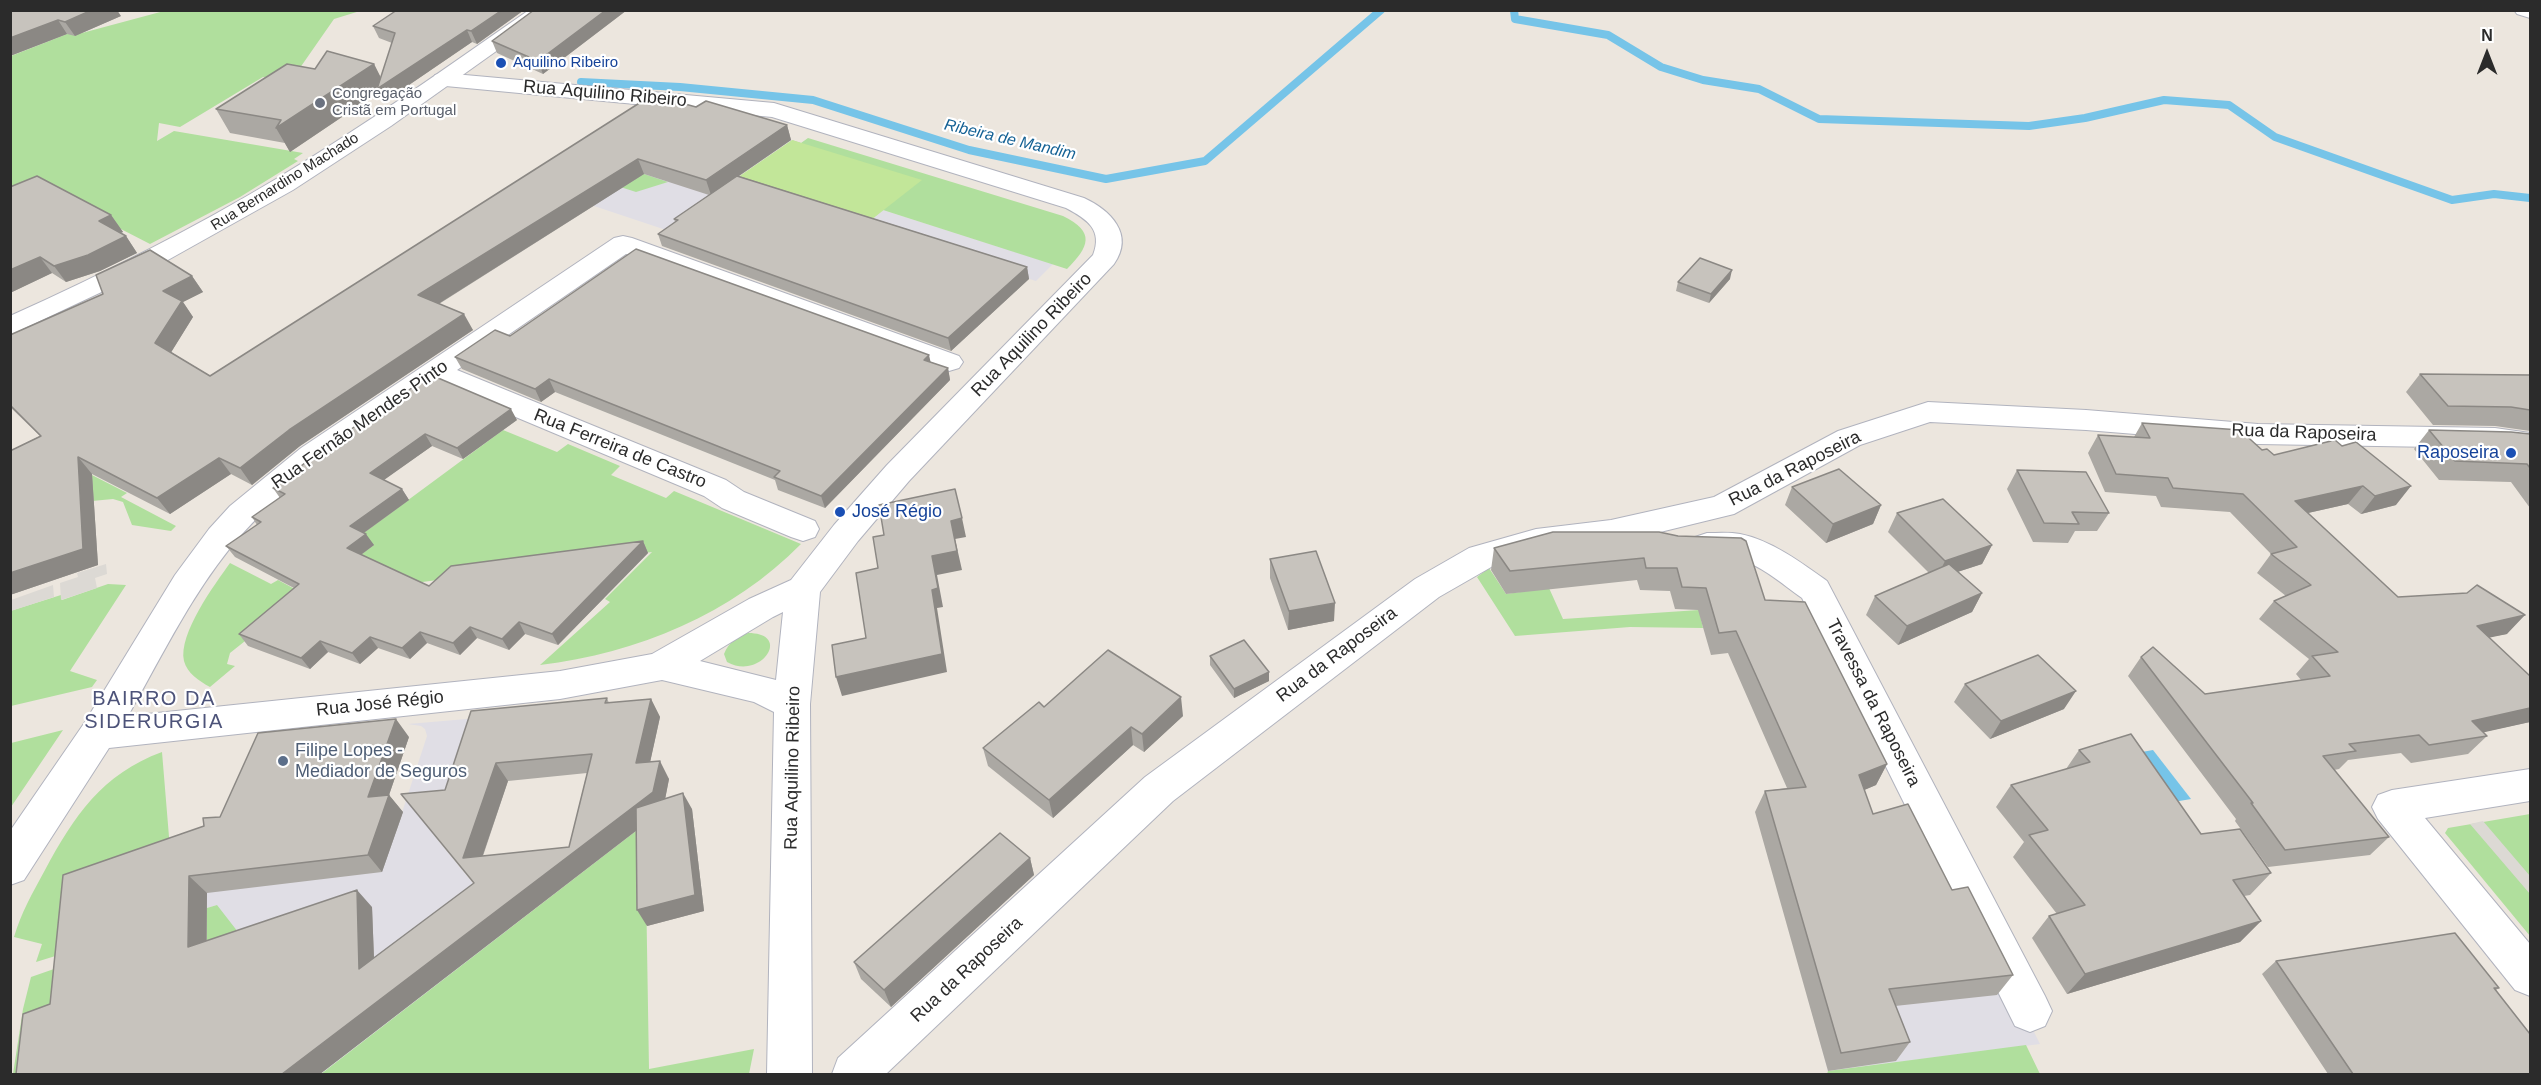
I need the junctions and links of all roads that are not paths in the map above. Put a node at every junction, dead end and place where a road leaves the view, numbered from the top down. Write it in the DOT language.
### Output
graph roads {
  1 [pos="544,10"];
  2 [pos="2524,10"];
  3 [pos="2530,12"];
  4 [pos="444,80"];
  5 [pos="10,327"];
  6 [pos="949,362"];
  7 [pos="435,372"];
  8 [pos="2530,443"];
  9 [pos="803,529"];
  10 [pos="1611,532"];
  11 [pos="803,589"];
  12 [pos="662,666"];
  13 [pos="792,704"];
  14 [pos="97,734"];
  15 [pos="2530,785"];
  16 [pos="10,867"];
  17 [pos="2530,976"];
  18 [pos="2030,1011"];
  19 [pos="790,1074"];
  20 [pos="854,1074"];
  1 -- 4 [label="street, Rua Bernardino Machado"];
  2 -- 3 [label="street"];
  4 -- 5 [label="street, Rua Bernardino Machado"];
  4 -- 11 [label="street, Rua Aquilino Ribeiro"];
  6 -- 7 [label="street, Rua Fernão Mendes Pinto"];
  7 -- 9 [label="street, Rua Ferreira de Castro"];
  7 -- 14 [label="street, Rua Fernão Mendes Pinto"];
  8 -- 10 [label="street, Rua da Raposeira"];
  10 -- 18 [label="street, Travessa da Raposeira"];
  10 -- 20 [label="street, Rua da Raposeira"];
  11 -- 12 [label="street, Rua José Régio"];
  11 -- 13 [label="street, Rua Aquilino Ribeiro"];
  12 -- 13 [label="street, Rua José Régio"];
  12 -- 14 [label="street, Rua José Régio"];
  13 -- 19 [label="street, Rua Aquilino Ribeiro"];
  14 -- 16 [label="street, Rua Fernão Mendes Pinto"];
  15 -- 17 [label="street"];
}
